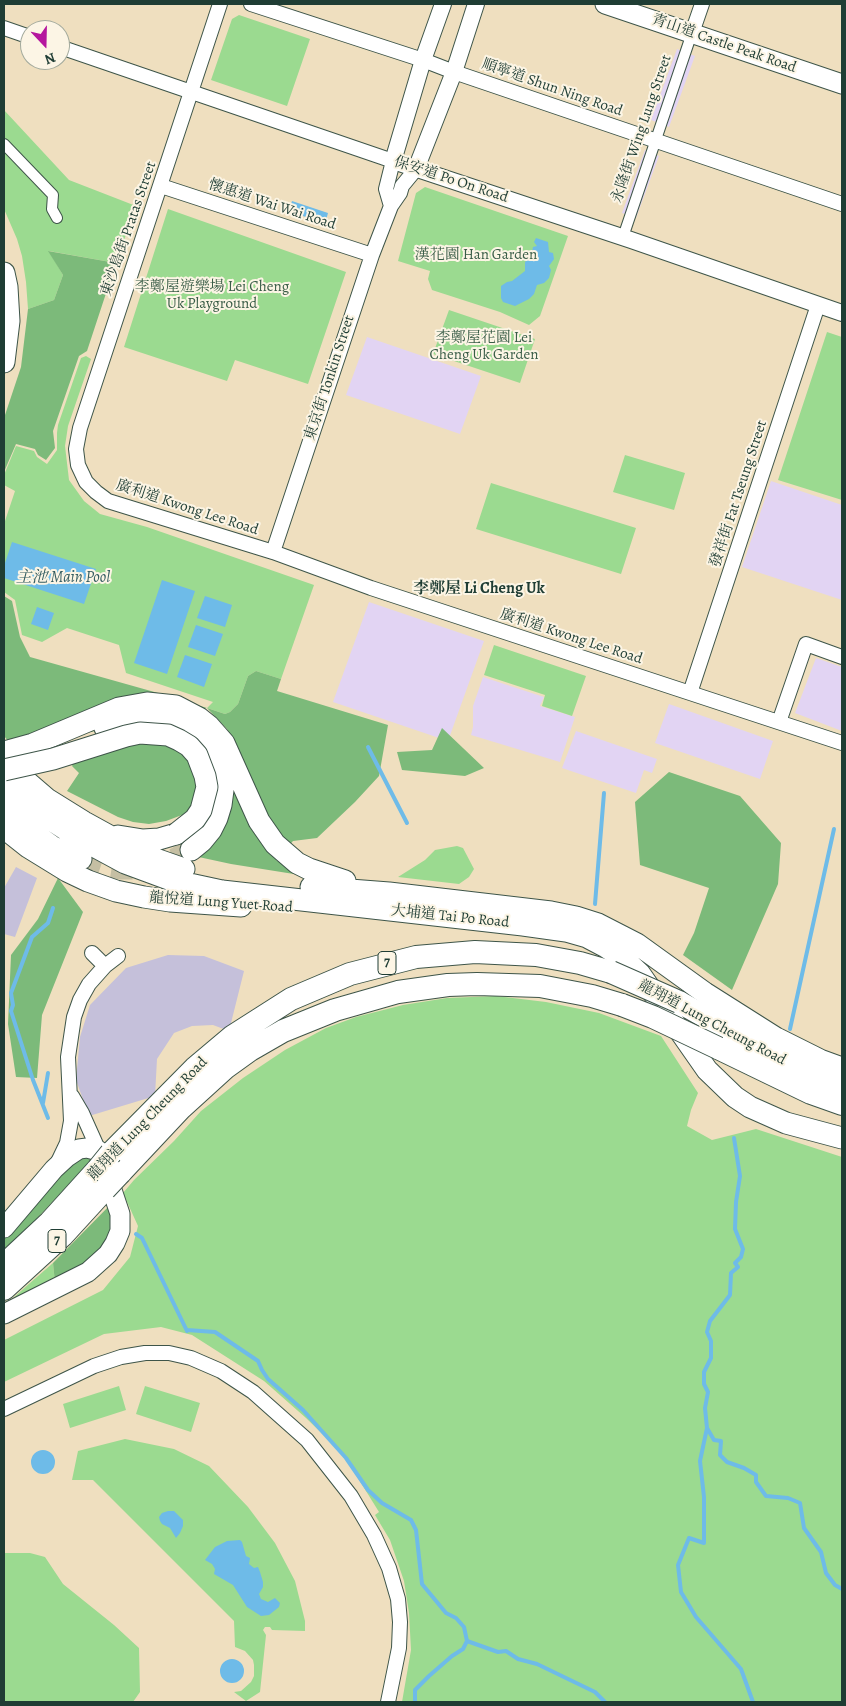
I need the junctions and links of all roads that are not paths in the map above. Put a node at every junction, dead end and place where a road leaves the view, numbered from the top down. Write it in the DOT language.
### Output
graph roads {
  1 [pos="220,4"];
  2 [pos="251,4"];
  3 [pos="443,4"];
  4 [pos="476,4"];
  5 [pos="605,4"];
  6 [pos="702,4"];
  7 [pos="4,28"];
  8 [pos="692,33"];
  9 [pos="20,34"];
  10 [pos="70,50"];
  11 [pos="423,60"];
  12 [pos="454,72"];
  13 [pos="842,84"];
  14 [pos="192,92"];
  15 [pos="655,140"];
  16 [pos="4,144"];
  17 [pos="392,161"];
  18 [pos="416,169"];
  19 [pos="161,186"];
  20 [pos="842,204"];
  21 [pos="391,206"];
  22 [pos="57,218"];
  23 [pos="623,237"];
  24 [pos="372,255"];
  25 [pos="4,273"];
  26 [pos="818,305"];
  27 [pos="842,313"];
  28 [pos="4,362"];
  29 [pos="78,465"];
  30 [pos="273,552"];
  31 [pos="842,657"];
  32 [pos="690,693"];
  33 [pos="779,722"];
  34 [pos="842,743"];
  35 [pos="4,753"];
  36 [pos="4,762"];
  37 [pos="4,770"];
  38 [pos="4,784"];
  39 [pos="4,809"];
  40 [pos="4,828"];
  41 [pos="106,834"];
  42 [pos="191,850"];
  43 [pos="81,860"];
  44 [pos="393,902"];
  45 [pos="92,953"];
  46 [pos="118,956"];
  47 [pos="105,966"];
  48 [pos="842,1068"];
  49 [pos="842,1087"];
  50 [pos="70,1094"];
  51 [pos="842,1104"];
  52 [pos="842,1138"];
  53 [pos="107,1167"];
  54 [pos="54,1169"];
  55 [pos="4,1228"];
  56 [pos="4,1264"];
  57 [pos="4,1288"];
  58 [pos="4,1314"];
  59 [pos="4,1409"];
  60 [pos="388,1702"];
  1 -- 14 [label="street, 東沙島街 Pratas Street"];
  2 -- 11 [label="street, 順寧道 Shun Ning Road"];
  3 -- 11 [label="street, 東京街 Tonkin Street"];
  4 -- 12 [label="street, 東京街 Tonkin Street"];
  5 -- 8 [label="main road, 青山道 Castle Peak Road"];
  6 -- 8 [label="street, 永隆街 Wing Lung Street"];
  7 -- 9 [label="street"];
  8 -- 13 [label="main road, 青山道 Castle Peak Road"];
  8 -- 15 [label="street, 永隆街 Wing Lung Street"];
  10 -- 14 [label="street, 保安道 Po On Road"];
  11 -- 12 [label="street, 順寧道 Shun Ning Road"];
  11 -- 17 [label="street, 東京街 Tonkin Street"];
  12 -- 15 [label="street, 順寧道 Shun Ning Road"];
  12 -- 18 [label="street, 東京街 Tonkin Street"];
  14 -- 17 [label="street, 保安道 Po On Road"];
  14 -- 19 [label="street, 東沙島街 Pratas Street"];
  15 -- 20 [label="street, 順寧道 Shun Ning Road"];
  15 -- 23 [label="street, 永隆街 Wing Lung Street"];
  16 -- 22 [label="street"];
  17 -- 18 [label="street, 保安道 Po On Road"];
  17 -- 21 [label="street, 東京街 Tonkin Street"];
  18 -- 21 [label="street, 東京街 Tonkin Street"];
  18 -- 23 [label="street, 保安道 Po On Road"];
  19 -- 24 [label="street, 懷惠道 Wai Wai Road"];
  19 -- 29 [label="street, 東沙島街 Pratas Street"];
  21 -- 24 [label="street, 東京街 Tonkin Street"];
  23 -- 26 [label="street, 保安道 Po On Road"];
  24 -- 30 [label="street, 東京街 Tonkin Street"];
  25 -- 28 [label="main road"];
  26 -- 27 [label="street, 保安道 Po On Road"];
  26 -- 32 [label="street, 發祥街 Fat Tseung Street"];
  29 -- 30 [label="street, 廣利道 Kwong Lee Road"];
  30 -- 32 [label="street, 廣利道 Kwong Lee Road"];
  31 -- 33 [label="street"];
  32 -- 33 [label="street, 廣利道 Kwong Lee Road"];
  33 -- 34 [label="street, 廣利道 Kwong Lee Road"];
  35 -- 42 [label="main road"];
  35 -- 44 [label="main road"];
  36 -- 41 [label="main road, 大埔道 Tai Po Road"];
  37 -- 41 [label="main road, bridge"];
  38 -- 44 [label="main road, 大埔道 Tai Po Road"];
  39 -- 43 [label="main road"];
  40 -- 44 [label="main road, 龍悅道 Lung Yuet Road"];
  41 -- 44 [label="main road, 大埔道 Tai Po Road"];
  44 -- 48 [label="main road, 大埔道 Tai Po Road"];
  44 -- 52 [label="main road, 大埔道 Tai Po Road"];
  45 -- 47 [label="street"];
  46 -- 47 [label="street"];
  47 -- 50 [label="street"];
  49 -- 53 [label="highway, 龍翔道 Lung Cheung Road / 7, bridge"];
  50 -- 53 [label="street"];
  50 -- 54 [label="street"];
  51 -- 53 [label="highway, 龍翔道 Lung Cheung Road / 7, bridge"];
  53 -- 54 [label="main road"];
  53 -- 56 [label="highway, 龍翔道 Lung Cheung Road / 7"];
  53 -- 57 [label="highway, 龍翔道 Lung Cheung Road / 7"];
  53 -- 58 [label="main road"];
  54 -- 55 [label="main road"];
  59 -- 60 [label="street"];
}
